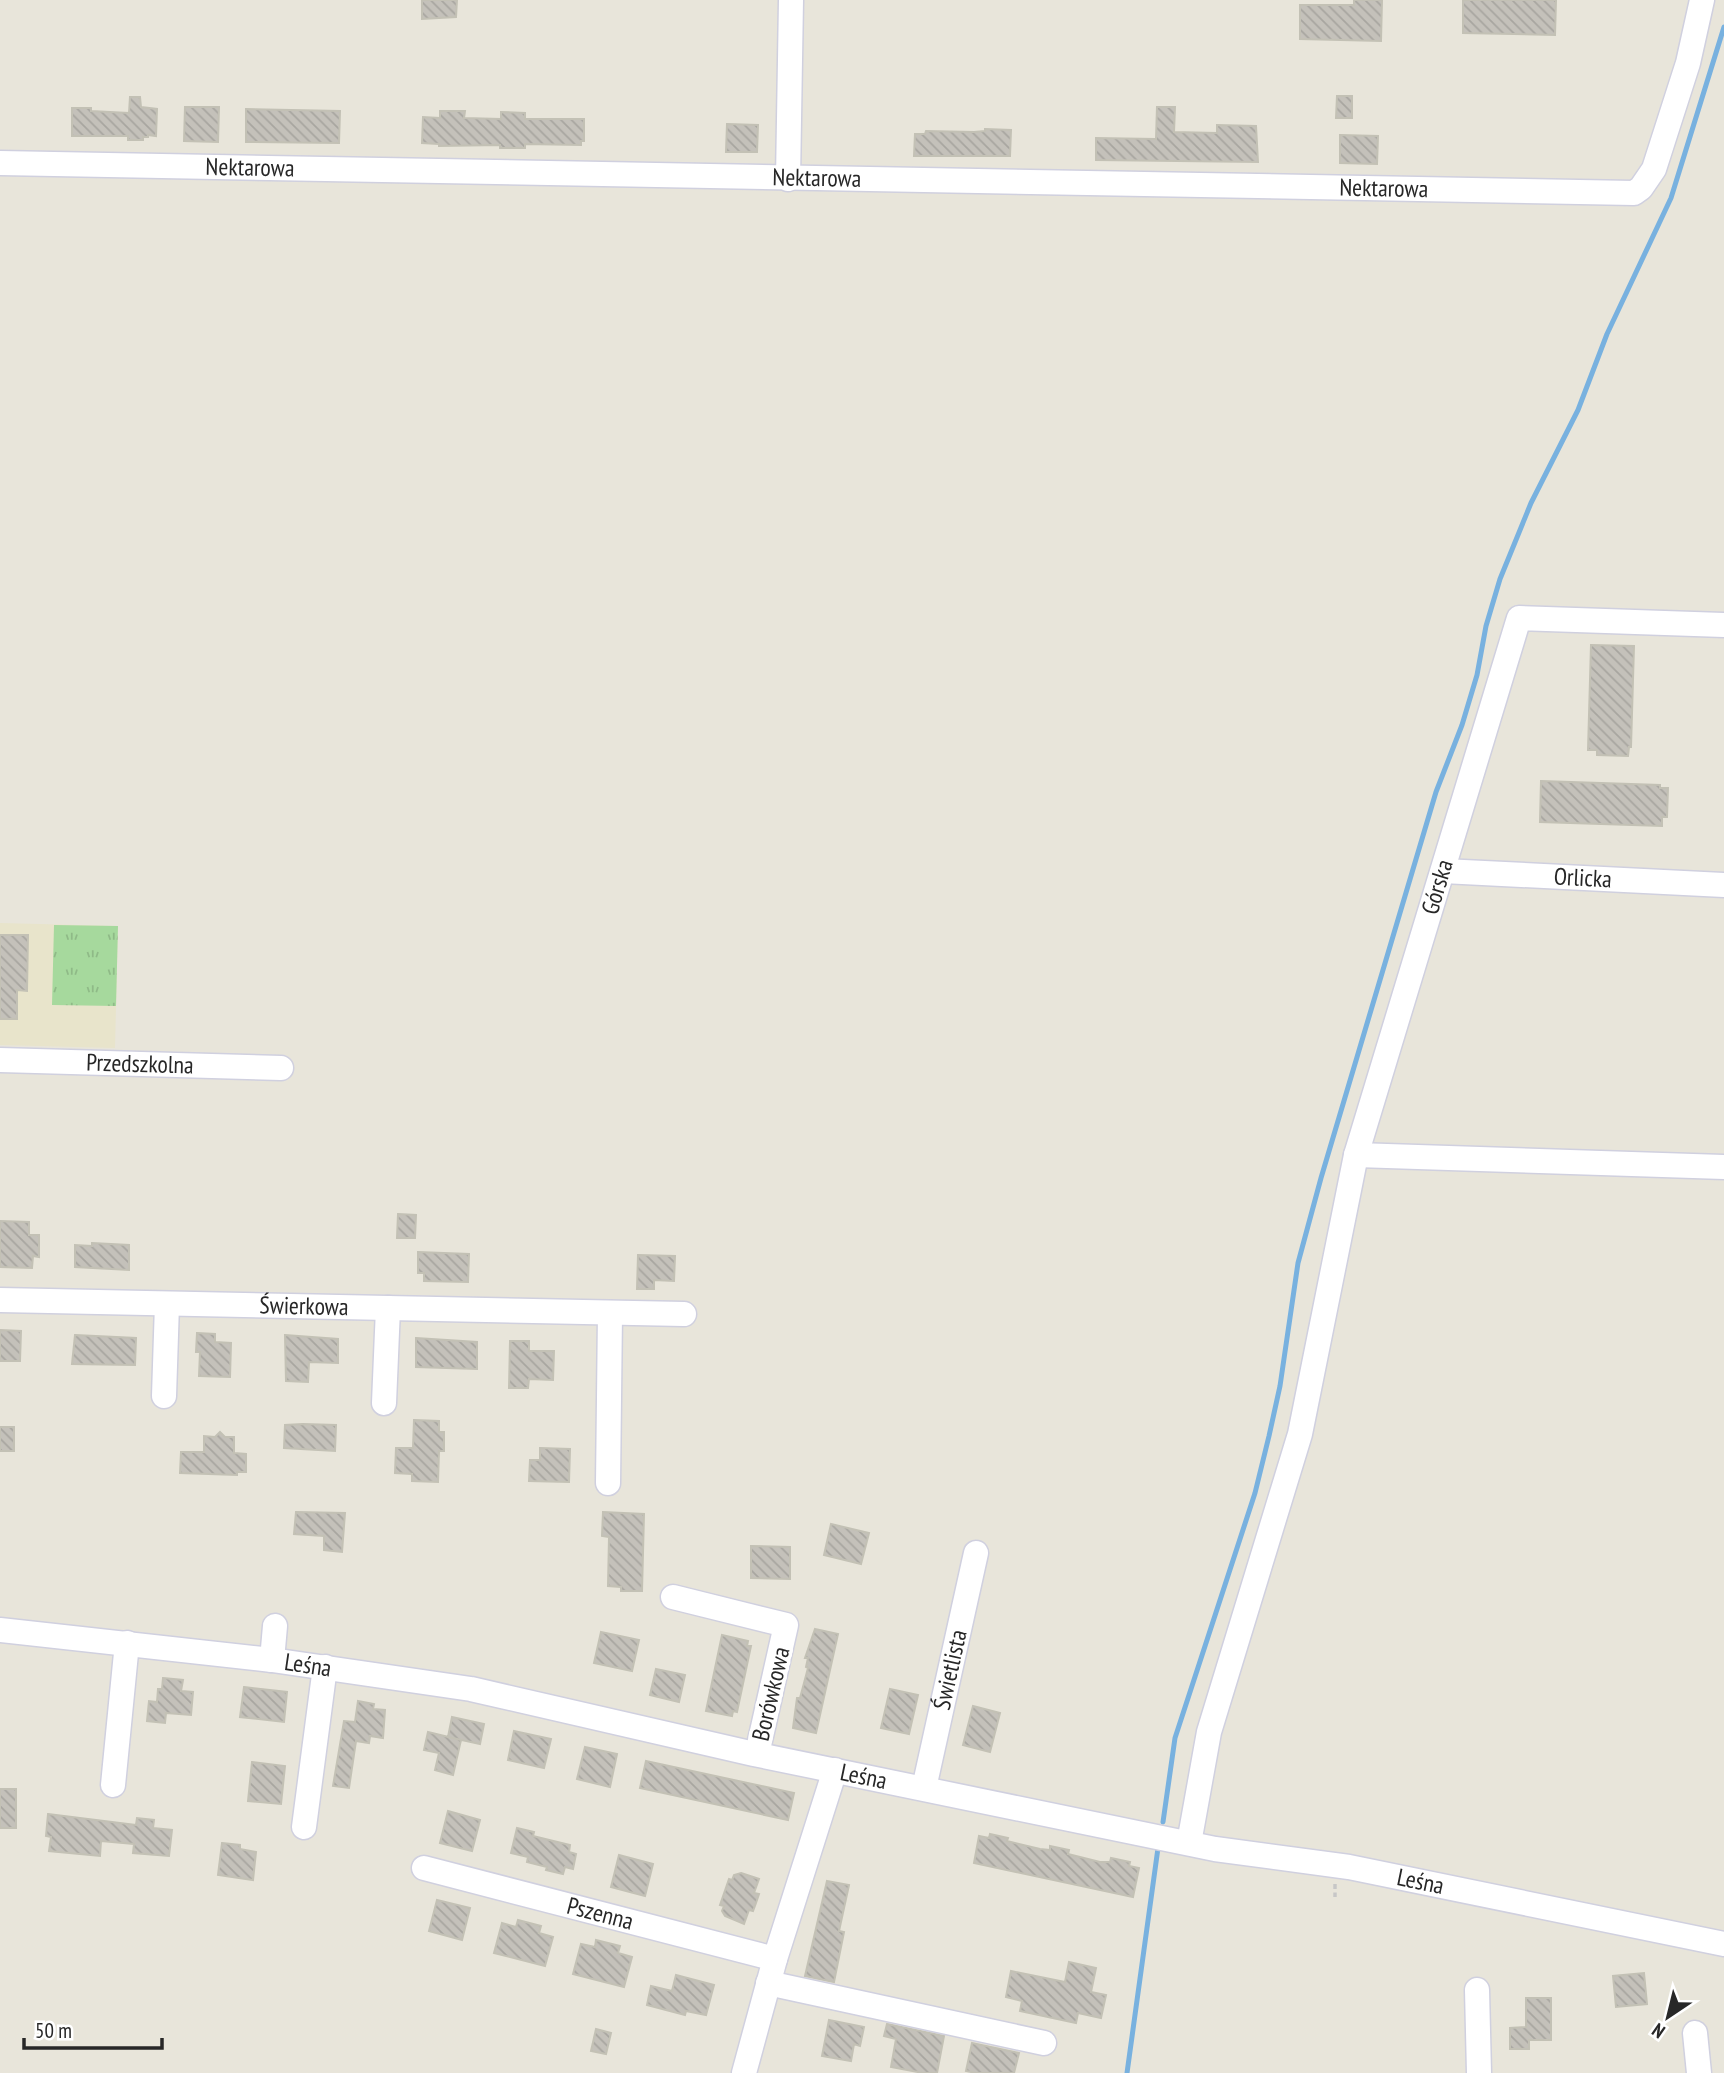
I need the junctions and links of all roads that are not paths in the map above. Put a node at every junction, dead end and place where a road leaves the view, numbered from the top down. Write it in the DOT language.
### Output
graph roads {
  1 [pos="790,0"];
  2 [pos="1702,0"];
  3 [pos="0,163"];
  4 [pos="788,179"];
  5 [pos="1724,625"];
  6 [pos="1443,872"];
  7 [pos="1724,885"];
  8 [pos="0,1060"];
  9 [pos="281,1068"];
  10 [pos="1356,1155"];
  11 [pos="1724,1167"];
  12 [pos="0,1300"];
  13 [pos="167,1304"];
  14 [pos="388,1308"];
  15 [pos="610,1313"];
  16 [pos="684,1314"];
  17 [pos="164,1396"];
  18 [pos="384,1403"];
  19 [pos="608,1483"];
  20 [pos="976,1553"];
  21 [pos="673,1597"];
  22 [pos="275,1626"];
  23 [pos="0,1630"];
  24 [pos="127,1643"];
  25 [pos="272,1660"];
  26 [pos="325,1667"];
  27 [pos="757,1754"];
  28 [pos="835,1770"];
  29 [pos="113,1785"];
  30 [pos="924,1788"];
  31 [pos="304,1826"];
  32 [pos="1189,1843"];
  33 [pos="424,1868"];
  34 [pos="1724,1944"];
  35 [pos="775,1959"];
  36 [pos="768,1983"];
  37 [pos="1477,1990"];
  38 [pos="1695,2033"];
  39 [pos="1044,2043"];
  40 [pos="744,2073"];
  41 [pos="1479,2073"];
  42 [pos="1699,2073"];
  1 -- 4 [label="street"];
  2 -- 4 [label="street, Nektarowa"];
  3 -- 4 [label="street, Nektarowa"];
  5 -- 6 [label="street, Górska"];
  6 -- 7 [label="street, Orlicka"];
  6 -- 10 [label="street, Górska"];
  8 -- 9 [label="street, Przedszkolna"];
  10 -- 11 [label="street"];
  10 -- 32 [label="street, Górska"];
  12 -- 13 [label="street, Świerkowa"];
  13 -- 14 [label="street, Świerkowa"];
  13 -- 17 [label="street"];
  14 -- 15 [label="street, Świerkowa"];
  14 -- 18 [label="street"];
  15 -- 16 [label="street, Świerkowa"];
  15 -- 19 [label="street"];
  20 -- 30 [label="street, Świetlista"];
  21 -- 27 [label="street, Borówkowa"];
  22 -- 25 [label="street"];
  23 -- 24 [label="street, Leśna"];
  24 -- 25 [label="street, Leśna"];
  24 -- 29 [label="street"];
  25 -- 26 [label="street, Leśna"];
  26 -- 27 [label="street, Leśna"];
  26 -- 31 [label="street"];
  27 -- 28 [label="street, Leśna"];
  28 -- 30 [label="street, Leśna"];
  28 -- 35 [label="street"];
  30 -- 32 [label="street, Leśna"];
  32 -- 34 [label="street, Leśna"];
  33 -- 35 [label="street, Pszenna"];
  35 -- 36 [label="street"];
  36 -- 39 [label="street"];
  36 -- 40 [label="street"];
  37 -- 41 [label="street"];
  38 -- 42 [label="street"];
}
